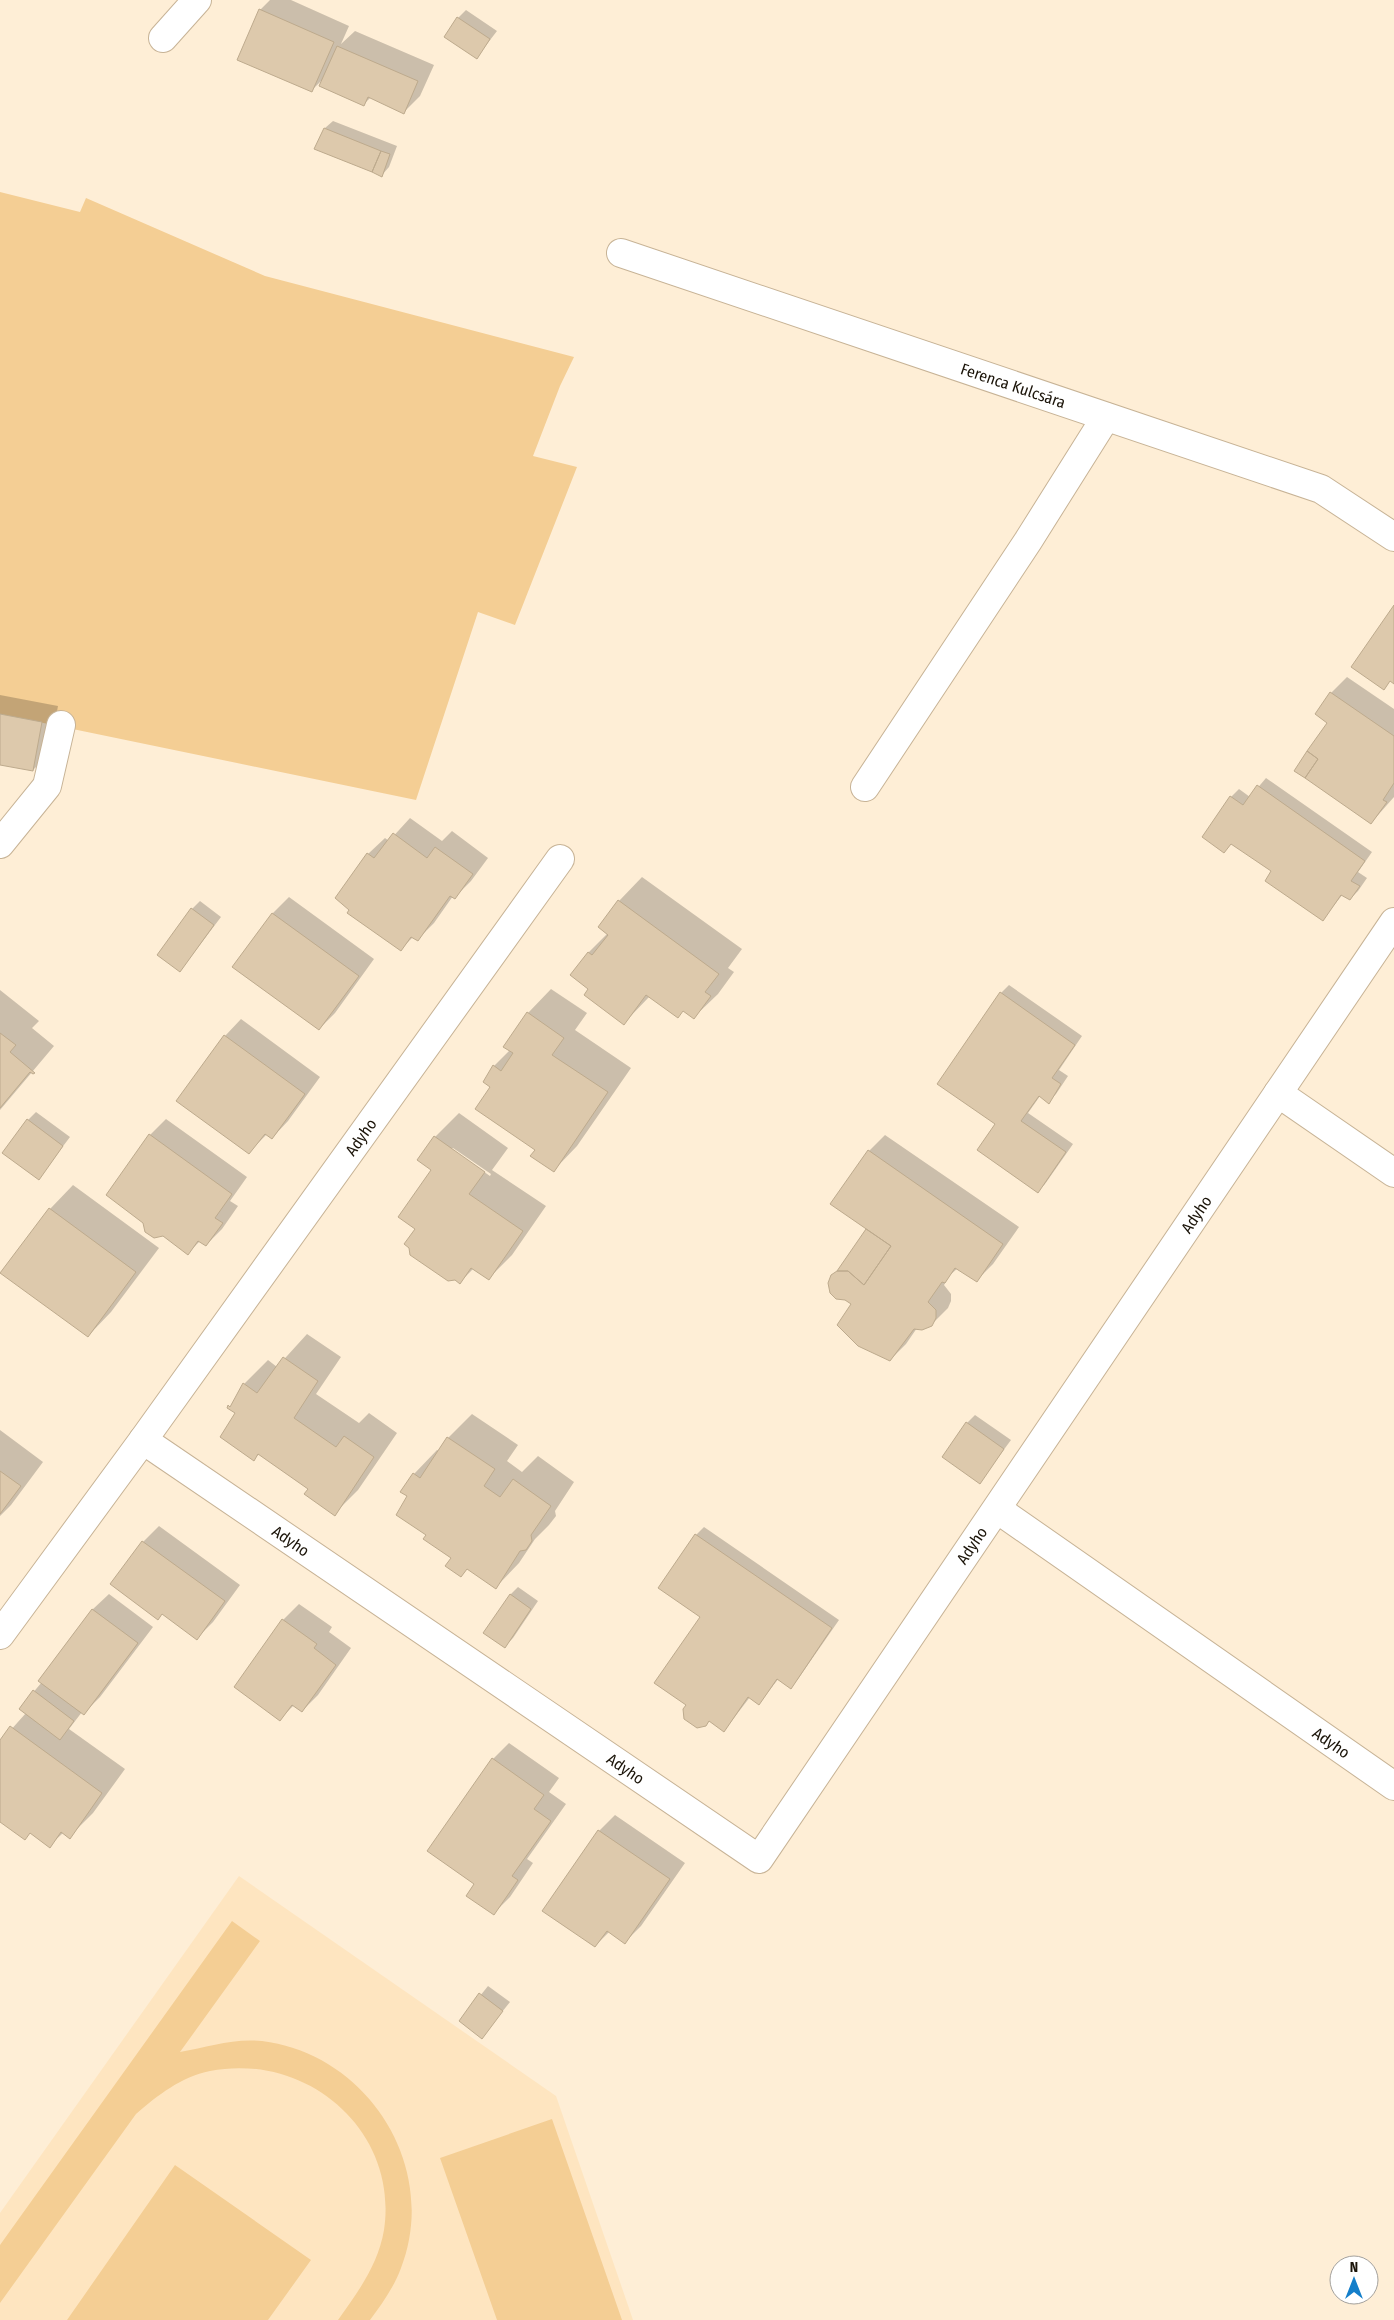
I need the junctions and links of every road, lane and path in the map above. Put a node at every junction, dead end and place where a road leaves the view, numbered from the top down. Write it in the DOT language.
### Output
graph roads {
  1 [pos="197,0"];
  2 [pos="162,38"];
  3 [pos="621,254"];
  4 [pos="1106,417"];
  5 [pos="1394,538"];
  6 [pos="61,725"];
  7 [pos="865,787"];
  8 [pos="0,844"];
  9 [pos="560,859"];
  10 [pos="1394,922"];
  11 [pos="1278,1093"];
  12 [pos="1394,1173"];
  13 [pos="143,1440"];
  14 [pos="997,1509"];
  15 [pos="0,1634"];
  16 [pos="1394,1786"];
  1 -- 2 [label="street"];
  3 -- 4 [label="street, Ferenca Kulcsára"];
  4 -- 5 [label="street, Ferenca Kulcsára"];
  4 -- 7 [label="street"];
  6 -- 8 [label="street"];
  9 -- 13 [label="street, Adyho"];
  10 -- 11 [label="street, Adyho"];
  11 -- 12 [label="street"];
  11 -- 14 [label="street, Adyho"];
  13 -- 14 [label="street, Adyho"];
  13 -- 15 [label="street, Adyho"];
  14 -- 16 [label="street, Adyho"];
}
